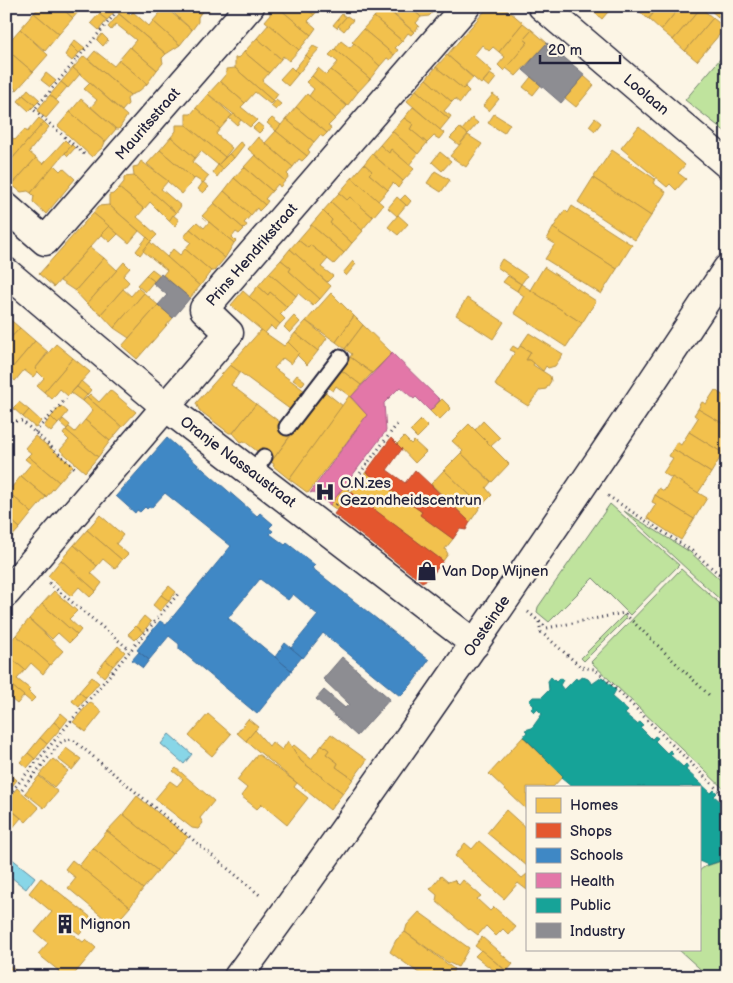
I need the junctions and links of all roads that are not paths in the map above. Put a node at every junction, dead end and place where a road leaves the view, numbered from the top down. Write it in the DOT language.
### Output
graph roads {
  1 [pos="250,6"];
  2 [pos="466,6"];
  3 [pos="542,6"];
  4 [pos="727,164"];
  5 [pos="6,208"];
  6 [pos="727,269"];
  7 [pos="6,272"];
  8 [pos="340,358"];
  9 [pos="166,407"];
  10 [pos="287,427"];
  11 [pos="6,593"];
  12 [pos="475,644"];
  13 [pos="238,977"];
  1 -- 5 [label="street, Mauritsstraat"];
  2 -- 9 [label="street, Prins Hendrikstraat"];
  3 -- 4 [label="street, Loolaan"];
  6 -- 12 [label="street, Oosteinde"];
  7 -- 9 [label="street, Oranje Nassaustraat"];
  8 -- 10 [label="lane"];
  9 -- 11 [label="street, Prins Hendrikstraat"];
  9 -- 12 [label="street, Oranje Nassaustraat"];
  12 -- 13 [label="street, Oosteinde"];
}
